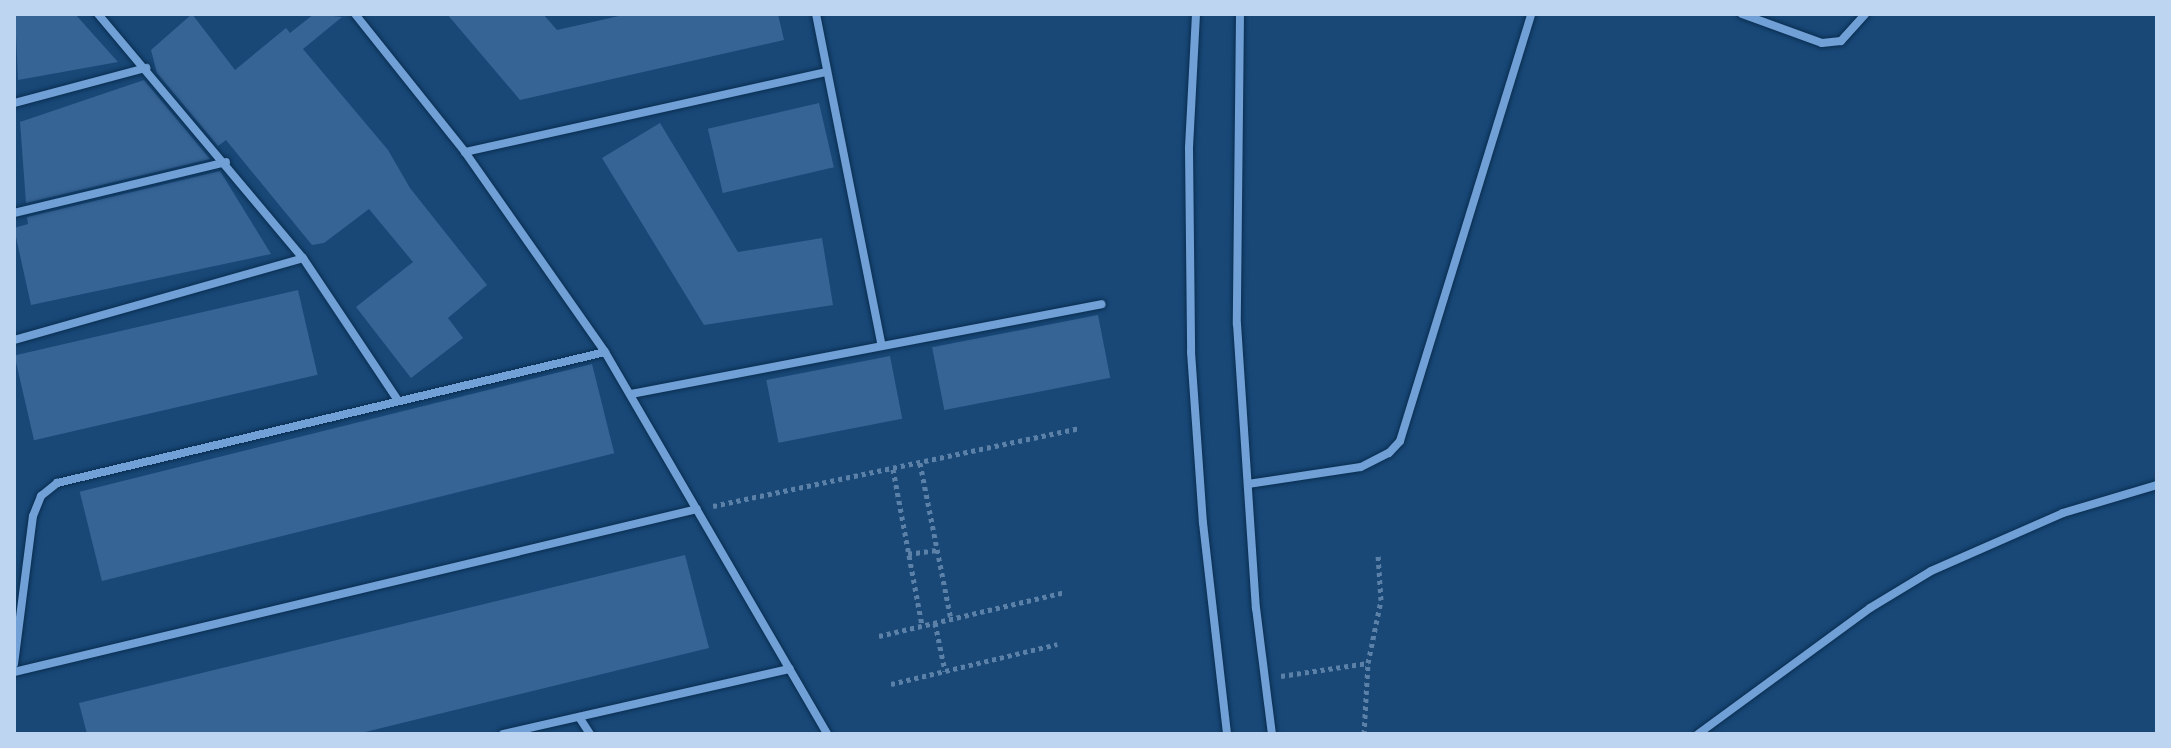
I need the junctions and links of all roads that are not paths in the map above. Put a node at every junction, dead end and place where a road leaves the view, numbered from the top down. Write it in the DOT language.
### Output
graph roads {
  1 [pos="98,14"];
  2 [pos="355,14"];
  3 [pos="816,14"];
  4 [pos="1196,14"];
  5 [pos="1240,14"];
  6 [pos="1531,14"];
  7 [pos="1742,14"];
  8 [pos="1865,14"];
  9 [pos="146,68"];
  10 [pos="826,72"];
  11 [pos="14,103"];
  12 [pos="465,152"];
  13 [pos="226,162"];
  14 [pos="14,213"];
  15 [pos="303,258"];
  16 [pos="1101,304"];
  17 [pos="14,340"];
  18 [pos="882,346"];
  19 [pos="605,352"];
  20 [pos="631,394"];
  21 [pos="397,399"];
  22 [pos="1248,484"];
  23 [pos="2157,485"];
  24 [pos="697,509"];
  25 [pos="14,664"];
  26 [pos="790,669"];
  27 [pos="14,672"];
  28 [pos="579,717"];
  29 [pos="503,734"];
  30 [pos="590,734"];
  31 [pos="827,734"];
  32 [pos="1227,734"];
  33 [pos="1272,734"];
  34 [pos="1698,734"];
  1 -- 9 [label="street"];
  2 -- 12 [label="street"];
  3 -- 10 [label="street"];
  4 -- 32 [label="street"];
  5 -- 22 [label="street"];
  6 -- 22 [label="street"];
  7 -- 8 [label="street"];
  9 -- 11 [label="street"];
  9 -- 13 [label="street"];
  10 -- 12 [label="street"];
  10 -- 18 [label="street"];
  12 -- 19 [label="street"];
  13 -- 14 [label="street"];
  13 -- 15 [label="street"];
  15 -- 17 [label="street"];
  15 -- 21 [label="street"];
  16 -- 18 [label="street"];
  18 -- 20 [label="street"];
  19 -- 20 [label="street"];
  19 -- 21 [label="street"];
  20 -- 24 [label="street"];
  21 -- 25 [label="street"];
  22 -- 33 [label="street"];
  23 -- 34 [label="street"];
  24 -- 26 [label="street"];
  24 -- 27 [label="street"];
  26 -- 28 [label="street"];
  26 -- 31 [label="street"];
  28 -- 29 [label="street"];
  28 -- 30 [label="street"];
}
